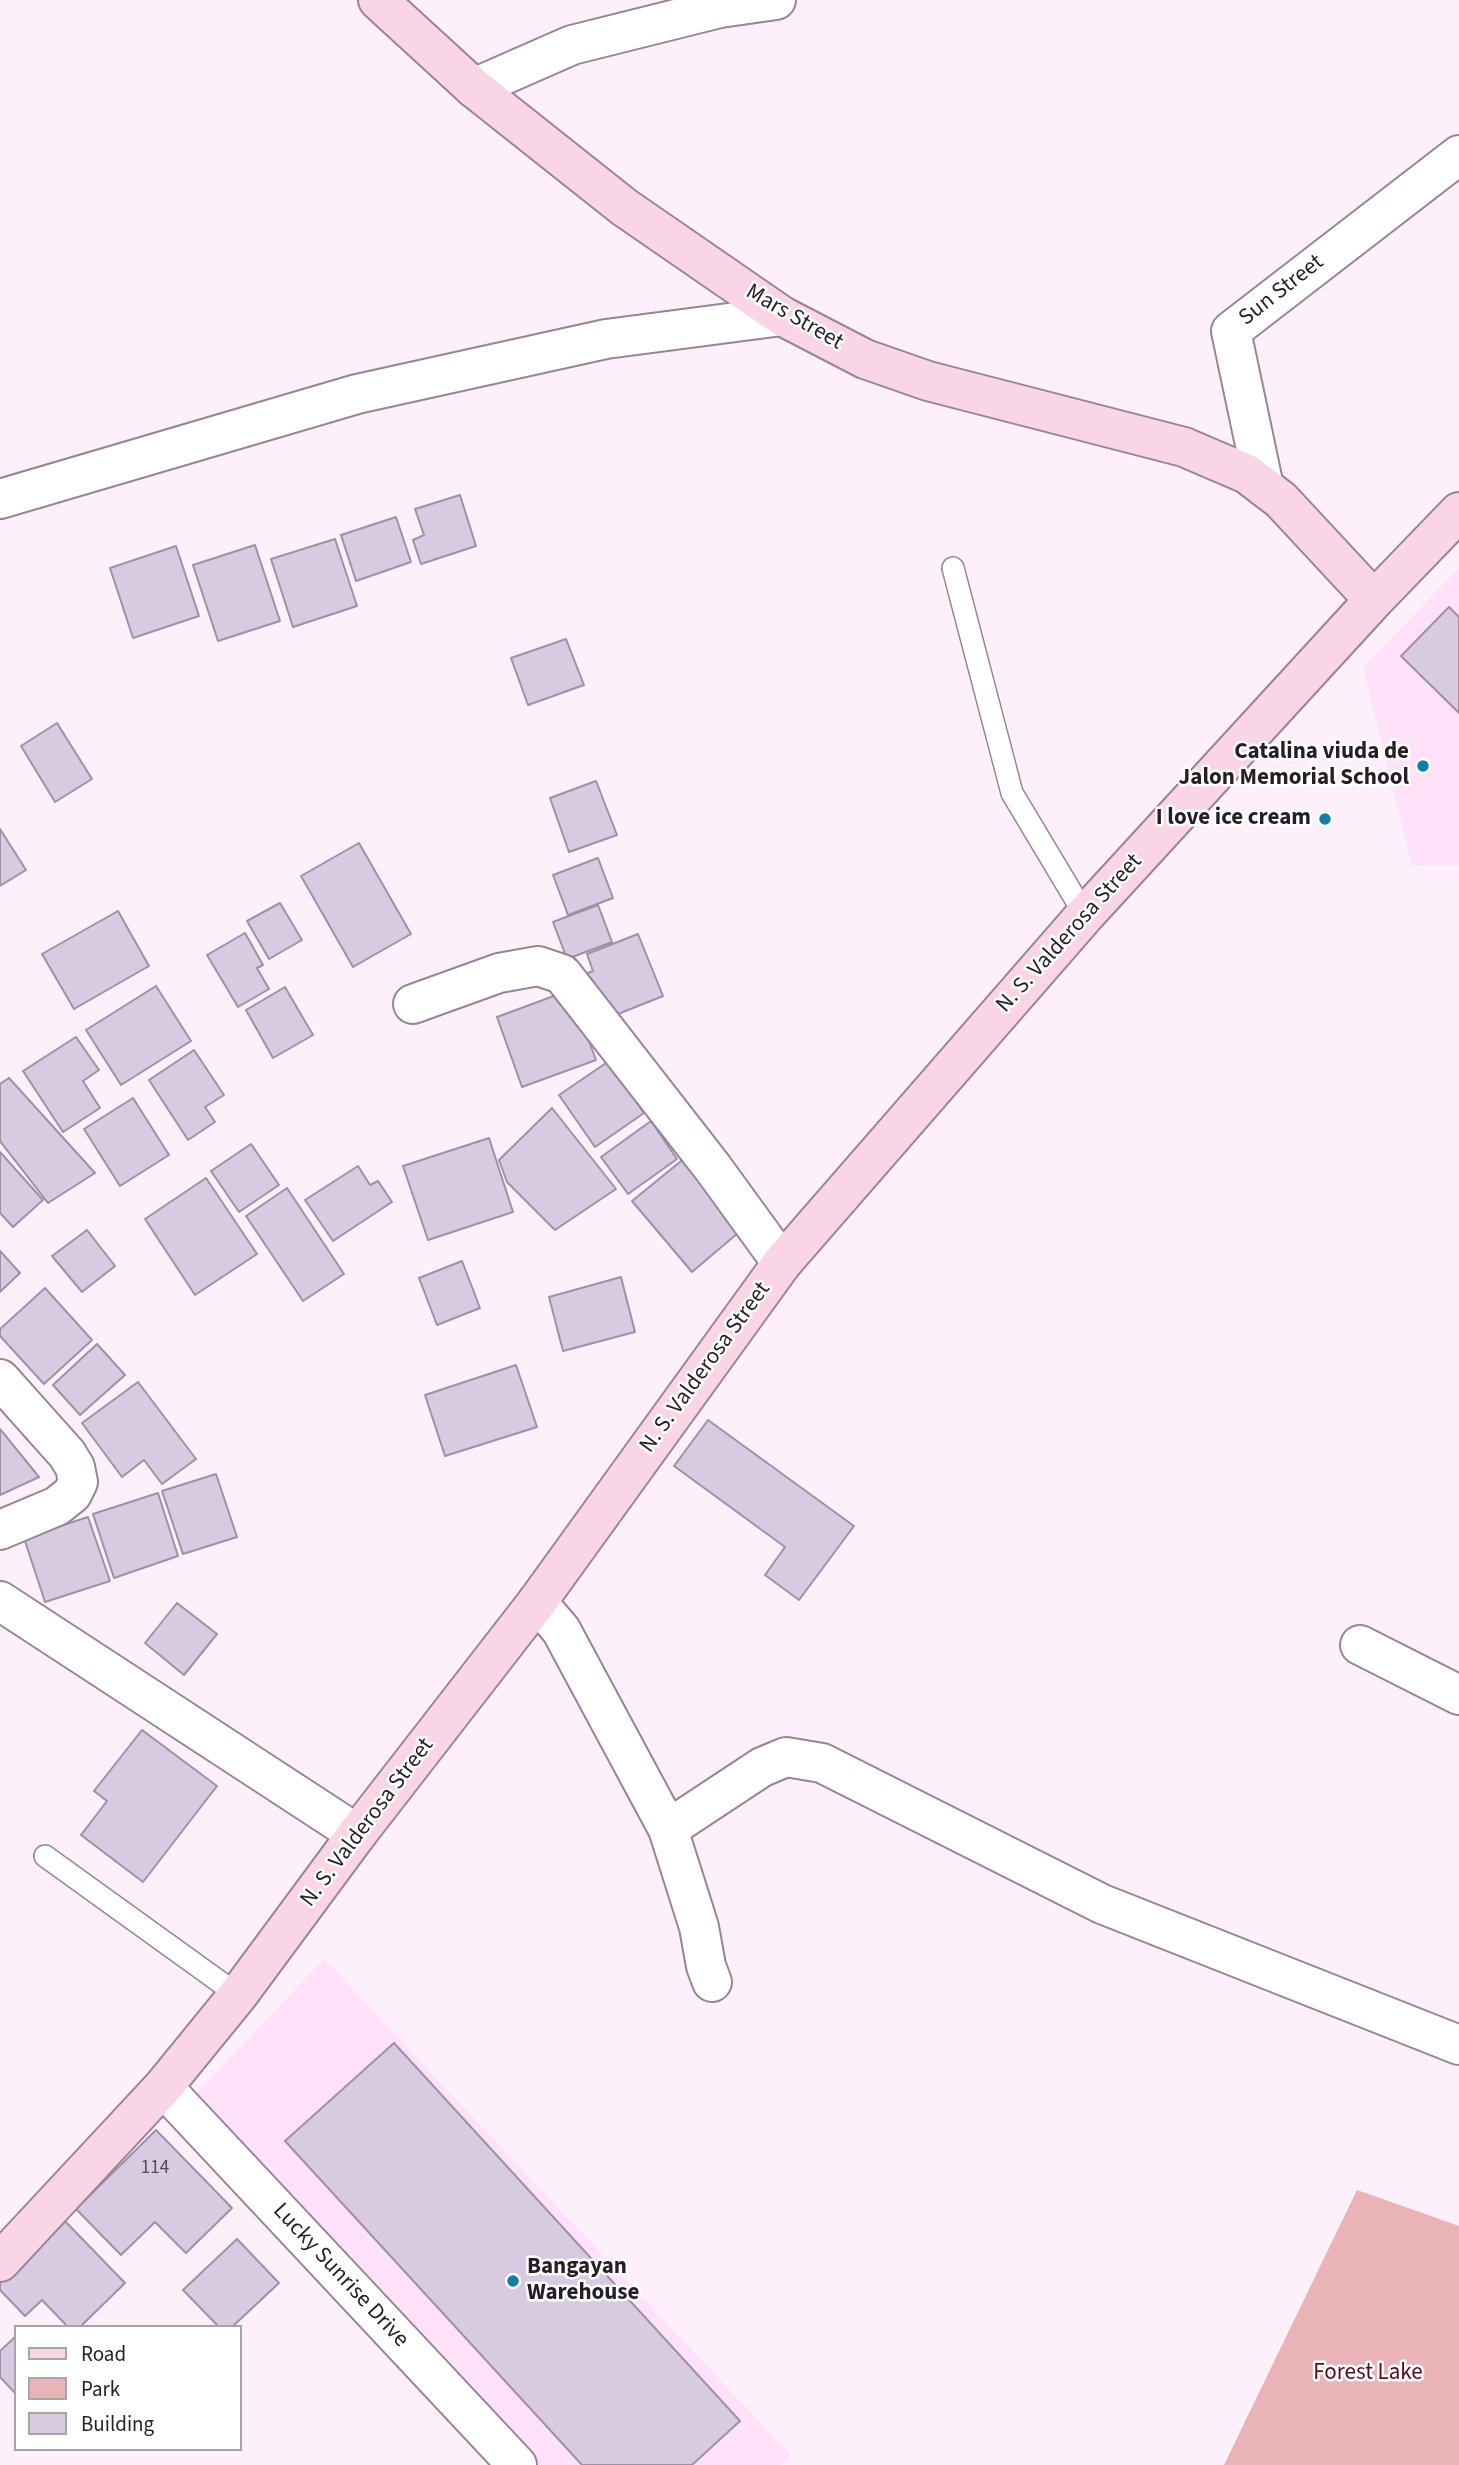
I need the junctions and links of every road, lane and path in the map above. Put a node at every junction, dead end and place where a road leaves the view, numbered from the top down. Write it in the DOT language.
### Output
graph roads {
  1 [pos="378,0"];
  2 [pos="776,0"];
  3 [pos="718,4"];
  4 [pos="474,88"];
  5 [pos="1459,155"];
  6 [pos="782,316"];
  7 [pos="1272,494"];
  8 [pos="0,499"];
  9 [pos="1459,512"];
  10 [pos="953,568"];
  11 [pos="1374,600"];
  12 [pos="1085,915"];
  13 [pos="413,1004"];
  14 [pos="782,1263"];
  15 [pos="0,1379"];
  16 [pos="0,1530"];
  17 [pos="0,1601"];
  18 [pos="537,1602"];
  19 [pos="1360,1645"];
  20 [pos="1459,1695"];
  21 [pos="668,1829"];
  22 [pos="357,1834"];
  23 [pos="45,1856"];
  24 [pos="712,1982"];
  25 [pos="238,1995"];
  26 [pos="1459,2045"];
  27 [pos="163,2087"];
  28 [pos="0,2262"];
  29 [pos="517,2465"];
  1 -- 4 [label="main road, Mars Street"];
  2 -- 3 [label="street"];
  3 -- 4 [label="street"];
  4 -- 6 [label="main road, Mars Street"];
  5 -- 7 [label="street, Sun Street"];
  6 -- 7 [label="main road, Mars Street"];
  6 -- 8 [label="street"];
  7 -- 11 [label="main road, Mars Street"];
  9 -- 11 [label="main road, N. S. Valderosa Street"];
  10 -- 12 [label="lane"];
  11 -- 12 [label="main road, N. S. Valderosa Street"];
  12 -- 14 [label="main road, N. S. Valderosa Street"];
  13 -- 14 [label="street"];
  14 -- 18 [label="main road, N. S. Valderosa Street"];
  15 -- 16 [label="street"];
  17 -- 22 [label="street"];
  18 -- 21 [label="street"];
  18 -- 22 [label="main road, N. S. Valderosa Street"];
  19 -- 20 [label="street"];
  21 -- 24 [label="street"];
  21 -- 26 [label="street"];
  22 -- 25 [label="main road, N. S. Valderosa Street"];
  23 -- 25 [label="lane"];
  25 -- 27 [label="main road, N. S. Valderosa Street"];
  27 -- 28 [label="main road, N. S. Valderosa Street"];
  27 -- 29 [label="street, Lucky Sunrise Drive"];
}
